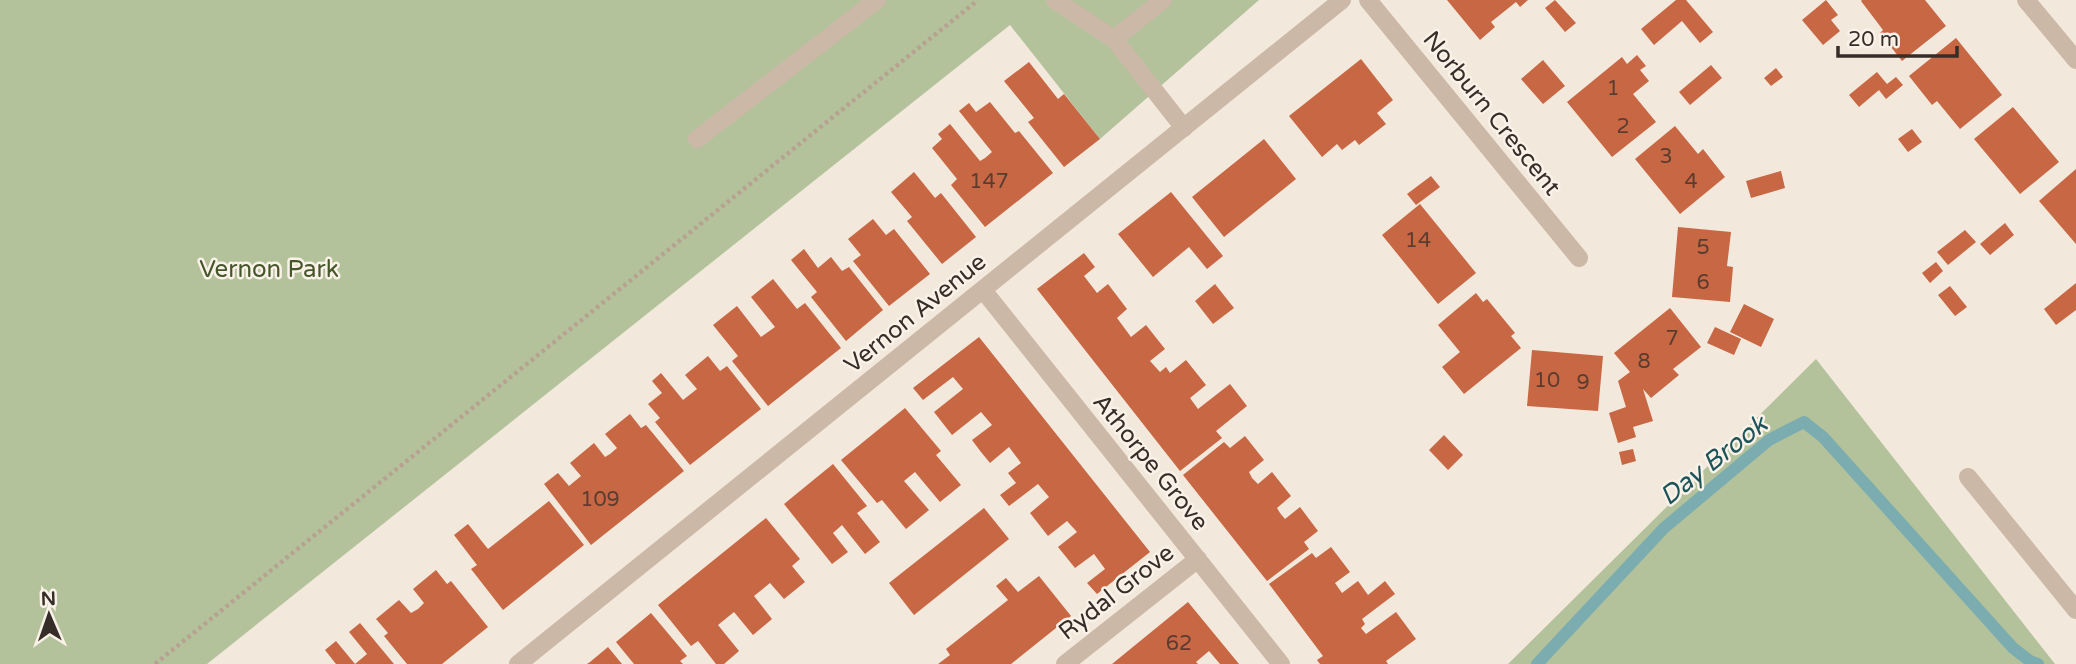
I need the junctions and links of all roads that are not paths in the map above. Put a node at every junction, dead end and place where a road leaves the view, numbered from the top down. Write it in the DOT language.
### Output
graph roads {
  1 [pos="877,0"];
  2 [pos="1055,0"];
  3 [pos="1163,0"];
  4 [pos="1342,0"];
  5 [pos="1368,0"];
  6 [pos="2026,0"];
  7 [pos="1114,39"];
  8 [pos="2076,60"];
  9 [pos="1184,128"];
  10 [pos="697,139"];
  11 [pos="1579,258"];
  12 [pos="983,290"];
  13 [pos="1968,477"];
  14 [pos="1198,559"];
  15 [pos="2076,610"];
  16 [pos="518,664"];
  17 [pos="1065,664"];
  18 [pos="1281,664"];
  1 -- 10 [label="street"];
  2 -- 7 [label="street"];
  3 -- 7 [label="street"];
  4 -- 9 [label="street, Vernon Avenue"];
  5 -- 11 [label="street, Norburn Crescent"];
  6 -- 8 [label="street"];
  7 -- 9 [label="street"];
  9 -- 12 [label="street, Vernon Avenue"];
  12 -- 14 [label="street, Athorpe Grove"];
  12 -- 16 [label="street, Vernon Avenue"];
  13 -- 15 [label="street"];
  14 -- 17 [label="street, Rydal Grove"];
  14 -- 18 [label="street, Athorpe Grove"];
}
